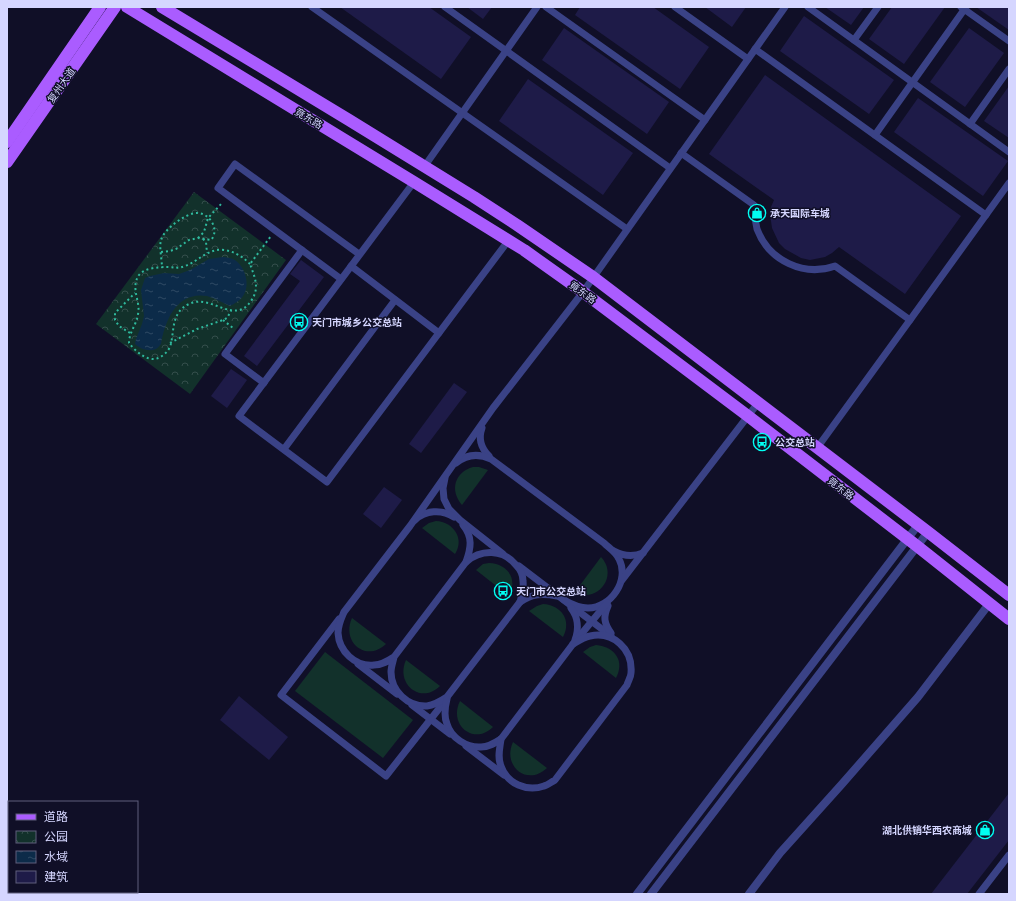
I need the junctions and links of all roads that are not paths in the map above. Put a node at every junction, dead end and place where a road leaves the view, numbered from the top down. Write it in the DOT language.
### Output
graph roads {
  1 [pos="100,7"];
  2 [pos="115,7"];
  3 [pos="127,7"];
  4 [pos="312,7"];
  5 [pos="446,7"];
  6 [pos="537,7"];
  7 [pos="546,7"];
  8 [pos="675,7"];
  9 [pos="784,7"];
  10 [pos="808,7"];
  11 [pos="878,7"];
  12 [pos="164,8"];
  13 [pos="964,8"];
  14 [pos="854,40"];
  15 [pos="1009,41"];
  16 [pos="755,49"];
  17 [pos="506,50"];
  18 [pos="748,59"];
  19 [pos="1009,69"];
  20 [pos="912,82"];
  21 [pos="462,113"];
  22 [pos="705,120"];
  23 [pos="970,124"];
  24 [pos="874,135"];
  25 [pos="7,142"];
  26 [pos="1009,152"];
  27 [pos="681,153"];
  28 [pos="7,162"];
  29 [pos="424,167"];
  30 [pos="670,168"];
  31 [pos="414,182"];
  32 [pos="1009,183"];
  33 [pos="986,215"];
  34 [pos="627,229"];
  35 [pos="508,241"];
  36 [pos="302,250"];
  37 [pos="359,254"];
  38 [pos="351,266"];
  39 [pos="593,277"];
  40 [pos="341,279"];
  41 [pos="583,292"];
  42 [pos="395,300"];
  43 [pos="910,320"];
  44 [pos="439,333"];
  45 [pos="264,382"];
  46 [pos="758,403"];
  47 [pos="748,416"];
  48 [pos="483,423"];
  49 [pos="817,448"];
  50 [pos="284,450"];
  51 [pos="492,459"];
  52 [pos="452,466"];
  53 [pos="460,520"];
  54 [pos="410,526"];
  55 [pos="923,528"];
  56 [pos="912,543"];
  57 [pos="612,550"];
  58 [pos="643,553"];
  59 [pos="511,559"];
  60 [pos="466,562"];
  61 [pos="621,581"];
  62 [pos="1009,595"];
  63 [pos="612,598"];
  64 [pos="564,600"];
  65 [pos="520,602"];
  66 [pos="989,604"];
  67 [pos="344,612"];
  68 [pos="1009,619"];
  69 [pos="592,622"];
  70 [pos="620,643"];
  71 [pos="574,644"];
  72 [pos="394,657"];
  73 [pos="353,660"];
  74 [pos="447,697"];
  75 [pos="406,700"];
  76 [pos="430,719"];
  77 [pos="501,739"];
  78 [pos="460,742"];
  79 [pos="514,783"];
  80 [pos="1009,855"];
  81 [pos="637,894"];
  82 [pos="651,894"];
  83 [pos="749,894"];
  84 [pos="979,894"];
  1 -- 25 [label="main road, 复州大道"];
  2 -- 28 [label="main road, 复州大道"];
  3 -- 31 [label="main road, 竟东路"];
  4 -- 21 [label="lane"];
  5 -- 17 [label="lane"];
  6 -- 17 [label="lane"];
  7 -- 22 [label="lane"];
  8 -- 18 [label="lane"];
  9 -- 16 [label="lane"];
  10 -- 14 [label="lane"];
  11 -- 14 [label="lane"];
  12 -- 29 [label="main road, 竟东路"];
  13 -- 15 [label="lane"];
  13 -- 20 [label="lane"];
  14 -- 20 [label="lane"];
  16 -- 18 [label="lane"];
  16 -- 24 [label="lane"];
  17 -- 21 [label="lane"];
  17 -- 30 [label="lane"];
  18 -- 22 [label="lane"];
  19 -- 23 [label="lane"];
  20 -- 23 [label="lane"];
  20 -- 24 [label="lane"];
  21 -- 29 [label="lane"];
  21 -- 34 [label="lane"];
  22 -- 27 [label="lane"];
  23 -- 26 [label="lane"];
  24 -- 33 [label="lane"];
  27 -- 30 [label="lane"];
  27 -- 43 [label="lane"];
  29 -- 39 [label="main road, 竟东路"];
  30 -- 34 [label="lane"];
  31 -- 35 [label="main road, 竟东路"];
  31 -- 37 [label="lane"];
  32 -- 33 [label="lane"];
  33 -- 43 [label="lane"];
  34 -- 39 [label="lane"];
  35 -- 41 [label="main road, 竟东路"];
  35 -- 44 [label="lane"];
  36 -- 37 [label="lane"];
  36 -- 40 [label="lane"];
  36 -- 45 [label="lane"];
  37 -- 38 [label="lane"];
  38 -- 40 [label="lane"];
  38 -- 42 [label="lane"];
  39 -- 41 [label="lane"];
  39 -- 46 [label="main road, 竟东路"];
  40 -- 45 [label="lane"];
  41 -- 47 [label="main road, 竟东路"];
  41 -- 48 [label="lane"];
  42 -- 44 [label="lane"];
  42 -- 50 [label="lane"];
  43 -- 49 [label="lane"];
  44 -- 50 [label="lane"];
  45 -- 50 [label="lane"];
  46 -- 47 [label="lane"];
  46 -- 49 [label="main road, 竟东路"];
  47 -- 56 [label="main road, 竟东路"];
  47 -- 58 [label="lane"];
  48 -- 51 [label="lane"];
  48 -- 52 [label="lane"];
  49 -- 55 [label="main road, 竟东路"];
  51 -- 52 [label="lane"];
  51 -- 57 [label="lane"];
  52 -- 53 [label="lane"];
  52 -- 54 [label="lane"];
  53 -- 54 [label="lane"];
  53 -- 59 [label="lane"];
  53 -- 60 [label="lane"];
  54 -- 67 [label="lane"];
  55 -- 56 [label="street"];
  55 -- 56 [label="street"];
  55 -- 62 [label="main road, 竟东路"];
  56 -- 66 [label="main road, 竟东路"];
  56 -- 81 [label="street"];
  56 -- 82 [label="street"];
  57 -- 58 [label="lane"];
  57 -- 61 [label="lane"];
  58 -- 61 [label="lane"];
  59 -- 60 [label="lane"];
  59 -- 64 [label="lane"];
  59 -- 65 [label="lane"];
  60 -- 72 [label="lane"];
  61 -- 63 [label="lane"];
  63 -- 64 [label="lane"];
  63 -- 69 [label="lane"];
  63 -- 70 [label="lane"];
  64 -- 65 [label="lane"];
  64 -- 69 [label="lane"];
  64 -- 71 [label="lane"];
  65 -- 74 [label="lane"];
  66 -- 68 [label="main road, 竟东路"];
  66 -- 83 [label="street"];
  67 -- 73 [label="lane"];
  67 -- 76 [label="lane"];
  69 -- 70 [label="lane"];
  69 -- 71 [label="lane"];
  70 -- 71 [label="lane"];
  70 -- 79 [label="lane"];
  71 -- 77 [label="lane"];
  72 -- 73 [label="lane"];
  72 -- 75 [label="lane"];
  73 -- 75 [label="lane"];
  74 -- 75 [label="lane"];
  74 -- 76 [label="lane"];
  74 -- 78 [label="lane"];
  75 -- 76 [label="lane"];
  76 -- 78 [label="lane"];
  77 -- 78 [label="lane"];
  77 -- 79 [label="lane"];
  78 -- 79 [label="lane"];
  80 -- 84 [label="lane"];
}
